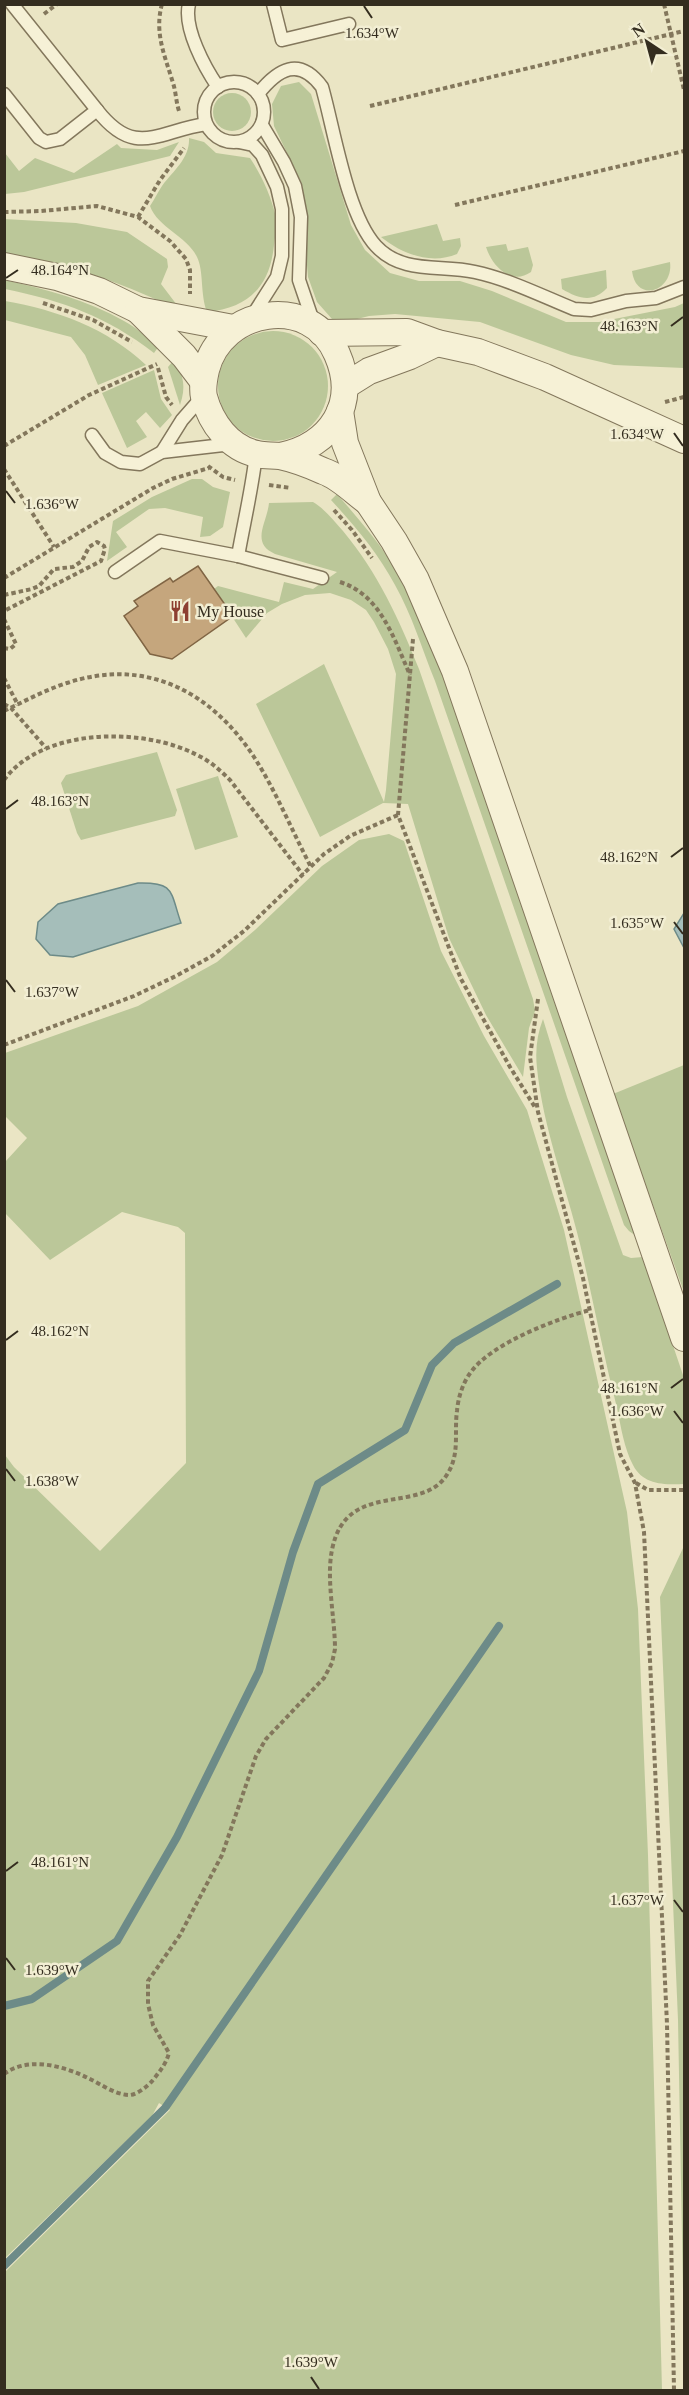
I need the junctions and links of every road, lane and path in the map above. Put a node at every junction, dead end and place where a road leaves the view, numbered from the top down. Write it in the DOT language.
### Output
graph roads {
  1 [pos="12,4"];
  2 [pos="162,4"];
  3 [pos="189,4"];
  4 [pos="273,4"];
  5 [pos="664,4"];
  6 [pos="349,24"];
  7 [pos="684,31"];
  8 [pos="671,34"];
  9 [pos="218,87"];
  10 [pos="684,90"];
  11 [pos="4,94"];
  12 [pos="258,94"];
  13 [pos="370,106"];
  14 [pos="97,111"];
  15 [pos="206,124"];
  16 [pos="262,125"];
  17 [pos="183,128"];
  18 [pos="239,142"];
  19 [pos="684,151"];
  20 [pos="455,205"];
  21 [pos="4,212"];
  22 [pos="138,217"];
  23 [pos="4,266"];
  24 [pos="684,287"];
  25 [pos="34,300"];
  26 [pos="138,310"];
  27 [pos="187,320"];
  28 [pos="242,323"];
  29 [pos="319,330"];
  30 [pos="135,343"];
  31 [pos="436,344"];
  32 [pos="160,355"];
  33 [pos="204,388"];
  34 [pos="343,399"];
  35 [pos="92,435"];
  36 [pos="683,436"];
  37 [pos="233,444"];
  38 [pos="4,446"];
  39 [pos="162,452"];
  40 [pos="268,455"];
  41 [pos="4,469"];
  42 [pos="253,484"];
  43 [pos="295,488"];
  44 [pos="368,502"];
  45 [pos="328,505"];
  46 [pos="54,547"];
  47 [pos="238,556"];
  48 [pos="375,564"];
  49 [pos="115,572"];
  50 [pos="4,578"];
  51 [pos="322,578"];
  52 [pos="4,595"];
  53 [pos="4,611"];
  54 [pos="4,619"];
  55 [pos="413,635"];
  56 [pos="4,648"];
  57 [pos="410,676"];
  58 [pos="4,678"];
  59 [pos="4,704"];
  60 [pos="13,707"];
  61 [pos="4,711"];
  62 [pos="46,748"];
  63 [pos="4,780"];
  64 [pos="398,815"];
  65 [pos="311,867"];
  66 [pos="303,875"];
  67 [pos="538,999"];
  68 [pos="4,1044"];
  69 [pos="538,1113"];
  70 [pos="590,1310"];
  71 [pos="684,1338"];
  72 [pos="635,1483"];
  73 [pos="684,1490"];
  74 [pos="4,2074"];
  75 [pos="674,2391"];
  1 -- 14 [label="lane"];
  2 -- 17 [label="path"];
  3 -- 9 [label="lane"];
  4 -- 6 [label="lane"];
  5 -- 8 [label="path"];
  7 -- 8 [label="path"];
  8 -- 10 [label="path"];
  8 -- 13 [label="path"];
  9 -- 12 [label="lane"];
  9 -- 15 [label="lane"];
  11 -- 14 [label="lane"];
  12 -- 16 [label="lane"];
  12 -- 24 [label="lane"];
  14 -- 17 [label="lane"];
  15 -- 17 [label="lane"];
  15 -- 18 [label="lane"];
  16 -- 18 [label="lane"];
  16 -- 29 [label="lane"];
  17 -- 22 [label="path"];
  18 -- 28 [label="lane"];
  19 -- 20 [label="path"];
  21 -- 22 [label="path"];
  22 -- 27 [label="path"];
  23 -- 26 [label="street"];
  25 -- 30 [label="path"];
  26 -- 27 [label="street"];
  26 -- 32 [label="street"];
  27 -- 28 [label="street"];
  28 -- 29 [label="street"];
  28 -- 33 [label="street"];
  29 -- 31 [label="street"];
  29 -- 34 [label="street"];
  31 -- 34 [label="street"];
  31 -- 36 [label="street"];
  32 -- 33 [label="street"];
  32 -- 38 [label="path"];
  33 -- 37 [label="street"];
  33 -- 39 [label="lane"];
  34 -- 40 [label="street"];
  34 -- 44 [label="street"];
  35 -- 39 [label="lane"];
  37 -- 39 [label="lane"];
  37 -- 40 [label="street"];
  40 -- 42 [label="lane"];
  40 -- 44 [label="street"];
  41 -- 46 [label="path"];
  42 -- 43 [label="path"];
  42 -- 46 [label="path"];
  42 -- 47 [label="lane"];
  44 -- 71 [label="street"];
  45 -- 48 [label="path"];
  46 -- 50 [label="path"];
  47 -- 49 [label="lane"];
  47 -- 51 [label="lane"];
  51 -- 57 [label="path"];
  52 -- 53 [label="path"];
  54 -- 56 [label="path"];
  55 -- 57 [label="path"];
  57 -- 64 [label="path"];
  58 -- 60 [label="path"];
  59 -- 60 [label="path"];
  60 -- 61 [label="path"];
  60 -- 62 [label="path"];
  60 -- 65 [label="path"];
  62 -- 63 [label="path"];
  62 -- 66 [label="path"];
  64 -- 65 [label="path"];
  64 -- 69 [label="path"];
  65 -- 66 [label="path"];
  66 -- 68 [label="path"];
  67 -- 69 [label="path"];
  69 -- 70 [label="path"];
  70 -- 72 [label="path"];
  70 -- 74 [label="path"];
  72 -- 73 [label="path"];
  72 -- 75 [label="path"];
}
